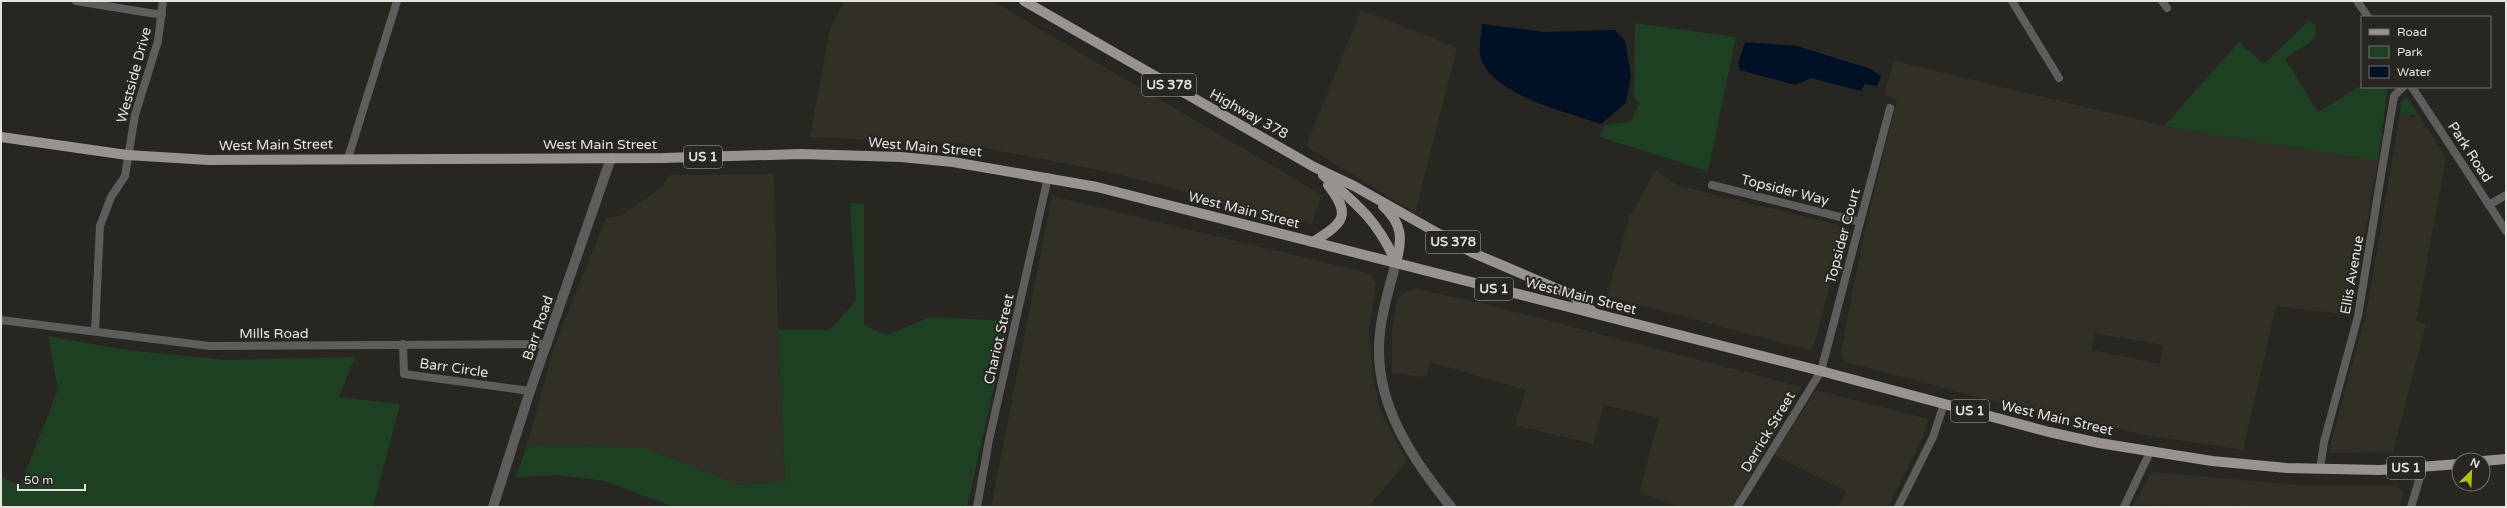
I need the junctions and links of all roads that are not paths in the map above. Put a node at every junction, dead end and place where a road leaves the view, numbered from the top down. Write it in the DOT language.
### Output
graph roads {
  1 [pos="76,1"];
  2 [pos="163,1"];
  3 [pos="397,1"];
  4 [pos="1024,1"];
  5 [pos="2012,1"];
  6 [pos="2162,1"];
  7 [pos="2357,1"];
  8 [pos="2167,8"];
  9 [pos="162,15"];
  10 [pos="2367,16"];
  11 [pos="2059,78"];
  12 [pos="2402,88"];
  13 [pos="2413,88"];
  14 [pos="1890,108"];
  15 [pos="1,137"];
  16 [pos="127,155"];
  17 [pos="348,158"];
  18 [pos="611,158"];
  19 [pos="1314,167"];
  20 [pos="1048,177"];
  21 [pos="1712,185"];
  22 [pos="2506,195"];
  23 [pos="1374,198"];
  24 [pos="2489,205"];
  25 [pos="1860,222"];
  26 [pos="2506,231"];
  27 [pos="1313,242"];
  28 [pos="1396,262"];
  29 [pos="1594,313"];
  30 [pos="1,320"];
  31 [pos="95,331"];
  32 [pos="403,344"];
  33 [pos="548,344"];
  34 [pos="1821,371"];
  35 [pos="530,391"];
  36 [pos="1944,404"];
  37 [pos="2150,452"];
  38 [pos="2506,459"];
  39 [pos="2491,460"];
  40 [pos="2451,465"];
  41 [pos="2423,467"];
  42 [pos="2320,469"];
  43 [pos="493,507"];
  44 [pos="977,507"];
  45 [pos="1451,507"];
  46 [pos="1737,507"];
  47 [pos="1898,507"];
  48 [pos="2124,507"];
  49 [pos="2411,507"];
  1 -- 9 [label="street"];
  2 -- 9 [label="street, Westside Drive"];
  3 -- 17 [label="street"];
  4 -- 19 [label="main road, Highway 378 / US 378"];
  5 -- 11 [label="street"];
  6 -- 8 [label="street"];
  7 -- 10 [label="street"];
  9 -- 16 [label="street, Westside Drive"];
  12 -- 42 [label="street, Ellis Avenue"];
  13 -- 24 [label="street, Park Road"];
  14 -- 25 [label="street, Topsider Court"];
  15 -- 16 [label="main road, West Main Street / US 1"];
  16 -- 17 [label="main road, West Main Street / US 1"];
  16 -- 31 [label="street, Westside Drive"];
  17 -- 18 [label="main road, West Main Street / US 1"];
  18 -- 20 [label="main road, West Main Street / US 1"];
  18 -- 33 [label="street, Barr Road"];
  19 -- 23 [label="main road, US 378"];
  19 -- 27 [label="main road"];
  19 -- 28 [label="main road, US 378"];
  20 -- 27 [label="main road, West Main Street / US 1"];
  20 -- 44 [label="street, Chariot Street"];
  21 -- 25 [label="street, Topsider Way"];
  22 -- 24 [label="street"];
  23 -- 28 [label="main road"];
  23 -- 29 [label="main road, US 378"];
  24 -- 26 [label="street, Park Road"];
  25 -- 34 [label="street, Topsider Court"];
  27 -- 28 [label="main road, West Main Street / US 1"];
  28 -- 29 [label="main road, West Main Street / US 1"];
  28 -- 45 [label="street"];
  29 -- 34 [label="main road, West Main Street / US 1"];
  30 -- 31 [label="street, Mills Road"];
  31 -- 32 [label="street, Mills Road"];
  32 -- 33 [label="street, Mills Road"];
  32 -- 35 [label="street, Barr Circle"];
  33 -- 35 [label="street, Barr Road"];
  34 -- 36 [label="main road, West Main Street / US 1"];
  34 -- 46 [label="street, Derrick Street"];
  35 -- 43 [label="street, Barr Road"];
  36 -- 37 [label="main road, West Main Street / US 1"];
  36 -- 47 [label="street"];
  37 -- 42 [label="main road, West Main Street / US 1"];
  37 -- 48 [label="street"];
  38 -- 39 [label="main road"];
  40 -- 41 [label="main road, West Main Street / US 1"];
  41 -- 42 [label="main road, West Main Street / US 1"];
  41 -- 49 [label="street"];
}
